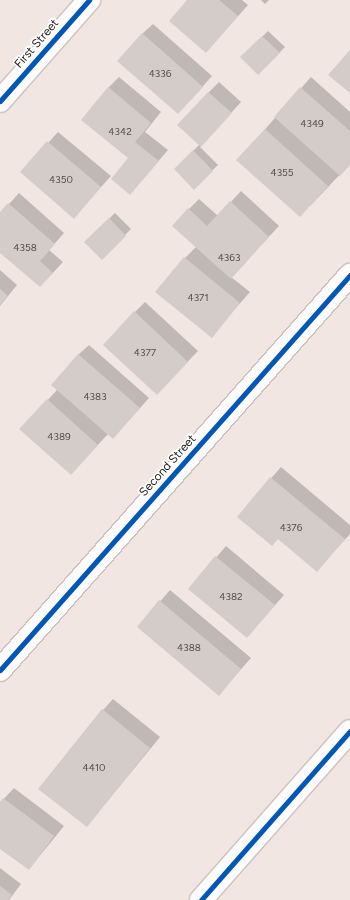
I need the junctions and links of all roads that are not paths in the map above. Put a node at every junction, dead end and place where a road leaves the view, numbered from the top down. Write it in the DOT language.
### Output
graph roads {
  1 [pos="89,0"];
  2 [pos="0,101"];
  3 [pos="350,275"];
  4 [pos="0,670"];
  5 [pos="350,731"];
  6 [pos="201,900"];
  1 -- 2 [label="street, First Street"];
  3 -- 4 [label="street, Second Street"];
  5 -- 6 [label="street"];
}
